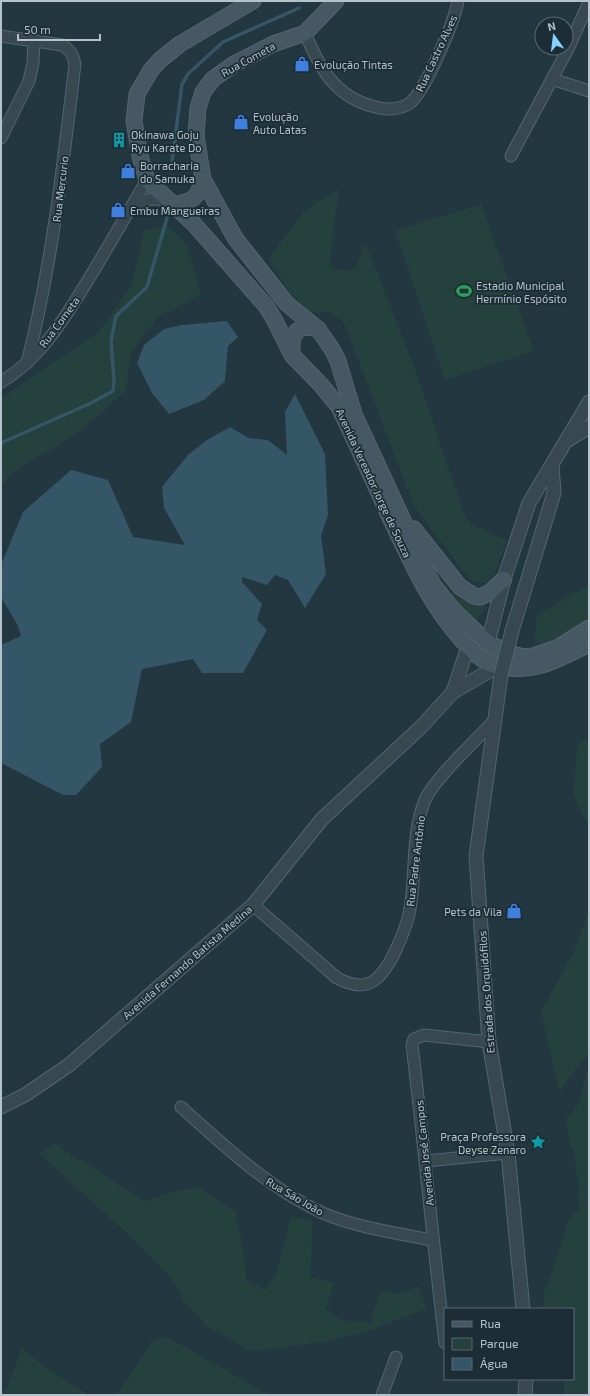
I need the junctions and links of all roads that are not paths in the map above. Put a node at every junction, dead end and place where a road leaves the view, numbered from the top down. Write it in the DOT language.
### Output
graph roads {
  1 [pos="458,1"];
  2 [pos="579,1"];
  3 [pos="589,2"];
  4 [pos="245,3"];
  5 [pos="332,4"];
  6 [pos="583,12"];
  7 [pos="305,33"];
  8 [pos="1,36"];
  9 [pos="34,40"];
  10 [pos="552,79"];
  11 [pos="589,90"];
  12 [pos="1,138"];
  13 [pos="511,156"];
  14 [pos="203,179"];
  15 [pos="148,180"];
  16 [pos="172,205"];
  17 [pos="130,210"];
  18 [pos="318,330"];
  19 [pos="292,355"];
  20 [pos="27,363"];
  21 [pos="1,382"];
  22 [pos="589,402"];
  23 [pos="589,427"];
  24 [pos="565,442"];
  25 [pos="552,465"];
  26 [pos="554,492"];
  27 [pos="529,503"];
  28 [pos="401,513"];
  29 [pos="504,579"];
  30 [pos="589,628"];
  31 [pos="488,643"];
  32 [pos="589,644"];
  33 [pos="468,647"];
  34 [pos="500,670"];
  35 [pos="453,692"];
  36 [pos="495,720"];
  37 [pos="253,905"];
  38 [pos="488,1042"];
  39 [pos="181,1106"];
  40 [pos="1,1107"];
  41 [pos="508,1153"];
  42 [pos="426,1160"];
  43 [pos="432,1240"];
  44 [pos="523,1308"];
  45 [pos="444,1335"];
  46 [pos="396,1357"];
  47 [pos="526,1380"];
  48 [pos="382,1395"];
  49 [pos="525,1395"];
  1 -- 7 [label="street, Rua Castro Alves"];
  2 -- 6 [label="street"];
  3 -- 6 [label="street"];
  4 -- 15 [label="main road"];
  5 -- 7 [label="main road, Rua Cometa"];
  6 -- 10 [label="street"];
  7 -- 14 [label="main road, Rua Cometa"];
  8 -- 9 [label="street, Rua Mercurio"];
  9 -- 12 [label="street"];
  9 -- 20 [label="street, Rua Mercurio"];
  10 -- 11 [label="street"];
  10 -- 13 [label="street"];
  14 -- 16 [label="main road"];
  14 -- 18 [label="main road, Avenida Vereador Jorge de Souza"];
  15 -- 16 [label="main road"];
  15 -- 17 [label="street, Rua Cometa"];
  16 -- 17 [label="street, Rua Cometa"];
  16 -- 19 [label="main road, Avenida Vereador Jorge de Souza"];
  17 -- 20 [label="street, Rua Cometa"];
  18 -- 19 [label="main road"];
  18 -- 28 [label="main road, Avenida Vereador Jorge de Souza"];
  19 -- 33 [label="main road, Avenida Vereador Jorge de Souza"];
  20 -- 21 [label="street, Rua Cometa"];
  22 -- 24 [label="street"];
  23 -- 24 [label="street"];
  24 -- 25 [label="street"];
  25 -- 26 [label="street"];
  25 -- 27 [label="street"];
  26 -- 27 [label="street"];
  26 -- 34 [label="street, Estrada dos Orquidófilos, bridge"];
  27 -- 29 [label="street"];
  28 -- 29 [label="main road"];
  28 -- 31 [label="main road, Avenida Vereador Jorge de Souza"];
  29 -- 31 [label="street"];
  30 -- 31 [label="main road, Avenida Vereador Jorge de Souza"];
  32 -- 34 [label="main road, Avenida Vereador Jorge de Souza"];
  33 -- 34 [label="main road, Avenida Vereador Jorge de Souza"];
  33 -- 35 [label="street, Avenida Fernando Batista Medina"];
  34 -- 35 [label="street, Avenida Fernando Batista Medina"];
  34 -- 36 [label="street, Estrada dos Orquidófilos"];
  35 -- 37 [label="street, Avenida Fernando Batista Medina"];
  36 -- 37 [label="street, Rua Padre Antônio"];
  36 -- 38 [label="street, Estrada dos Orquidófilos"];
  37 -- 40 [label="street, Avenida Fernando Batista Medina"];
  38 -- 41 [label="street, Estrada dos Orquidófilos"];
  38 -- 42 [label="street, Avenida José Campos"];
  39 -- 43 [label="street, Rua São João"];
  41 -- 42 [label="street"];
  41 -- 44 [label="street, Estrada dos Orquidófilos"];
  42 -- 43 [label="street, Avenida José Campos"];
  43 -- 45 [label="street, Avenida José Campos"];
  46 -- 48 [label="street"];
  47 -- 49 [label="street"];
}
